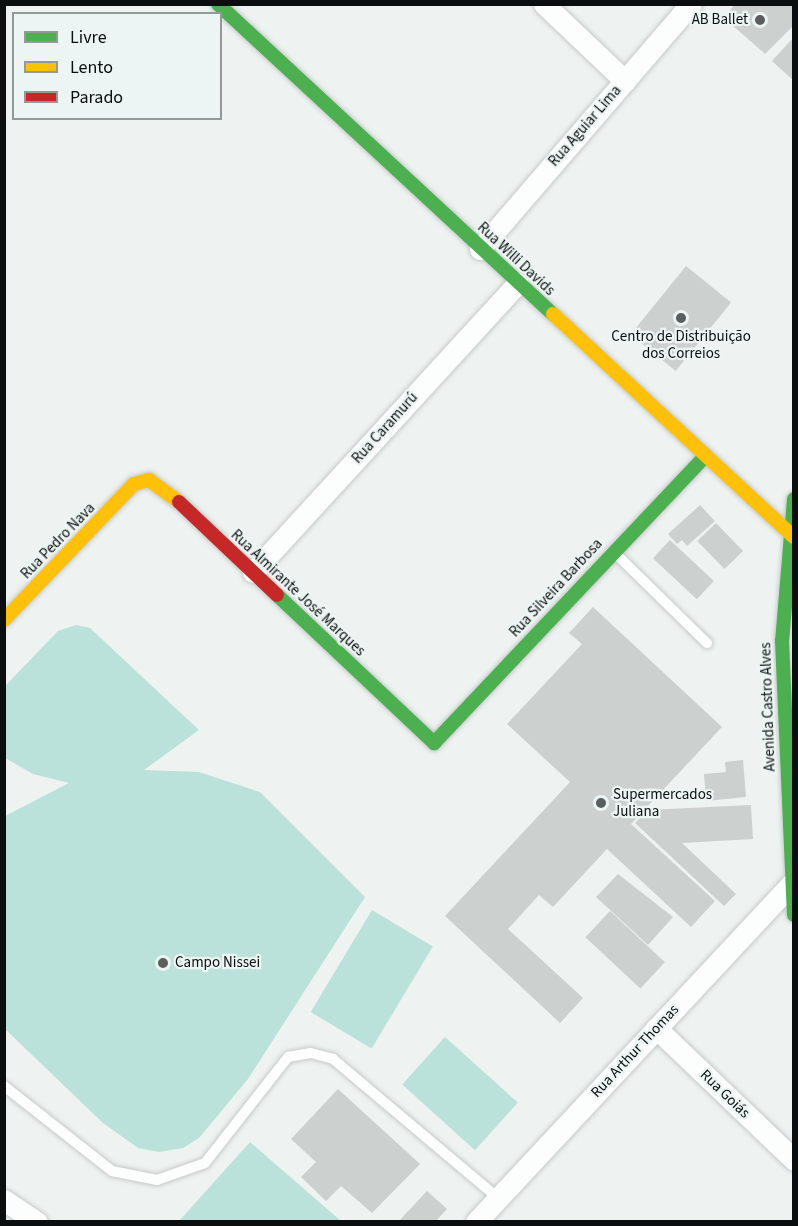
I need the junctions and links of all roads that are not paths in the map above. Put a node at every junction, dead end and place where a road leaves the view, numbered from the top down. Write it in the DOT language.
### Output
graph roads {
  1 [pos="218,4"];
  2 [pos="544,4"];
  3 [pos="691,4"];
  4 [pos="625,81"];
  5 [pos="480,249"];
  6 [pos="518,283"];
  7 [pos="705,457"];
  8 [pos="134,484"];
  9 [pos="794,499"];
  10 [pos="791,534"];
  11 [pos="613,551"];
  12 [pos="253,572"];
  13 [pos="4,620"];
  14 [pos="707,643"];
  15 [pos="789,714"];
  16 [pos="434,743"];
  17 [pos="792,883"];
  18 [pos="794,915"];
  19 [pos="656,1028"];
  20 [pos="4,1086"];
  21 [pos="794,1160"];
  22 [pos="498,1198"];
  23 [pos="4,1200"];
  24 [pos="37,1221"];
  25 [pos="476,1221"];
  1 -- 5 [label="main road, Rua Willi Davids"];
  2 -- 4 [label="street"];
  3 -- 4 [label="street, Rua Aguiar Lima"];
  4 -- 5 [label="street, Rua Aguiar Lima"];
  5 -- 6 [label="main road, Rua Willi Davids"];
  6 -- 7 [label="main road, Rua Willi Davids"];
  6 -- 12 [label="street, Rua Caramurú"];
  7 -- 10 [label="main road, Rua Willi Davids"];
  7 -- 11 [label="main road, Rua Silveira Barbosa"];
  8 -- 12 [label="main road, Rua Almirante José Marques"];
  8 -- 13 [label="main road, Rua Pedro Nava"];
  9 -- 10 [label="main road, Avenida Castro Alves"];
  10 -- 15 [label="main road, Avenida Castro Alves"];
  11 -- 14 [label="lane"];
  11 -- 16 [label="main road, Rua Silveira Barbosa"];
  12 -- 16 [label="main road, Rua Almirante José Marques"];
  15 -- 17 [label="main road, Avenida Castro Alves"];
  17 -- 18 [label="main road, Avenida Castro Alves"];
  17 -- 19 [label="street, Rua Arthur Thomas"];
  19 -- 21 [label="street, Rua Goiás"];
  19 -- 22 [label="street, Rua Arthur Thomas"];
  20 -- 22 [label="lane"];
  22 -- 25 [label="street, Rua Arthur Thomas"];
  23 -- 24 [label="street"];
}
